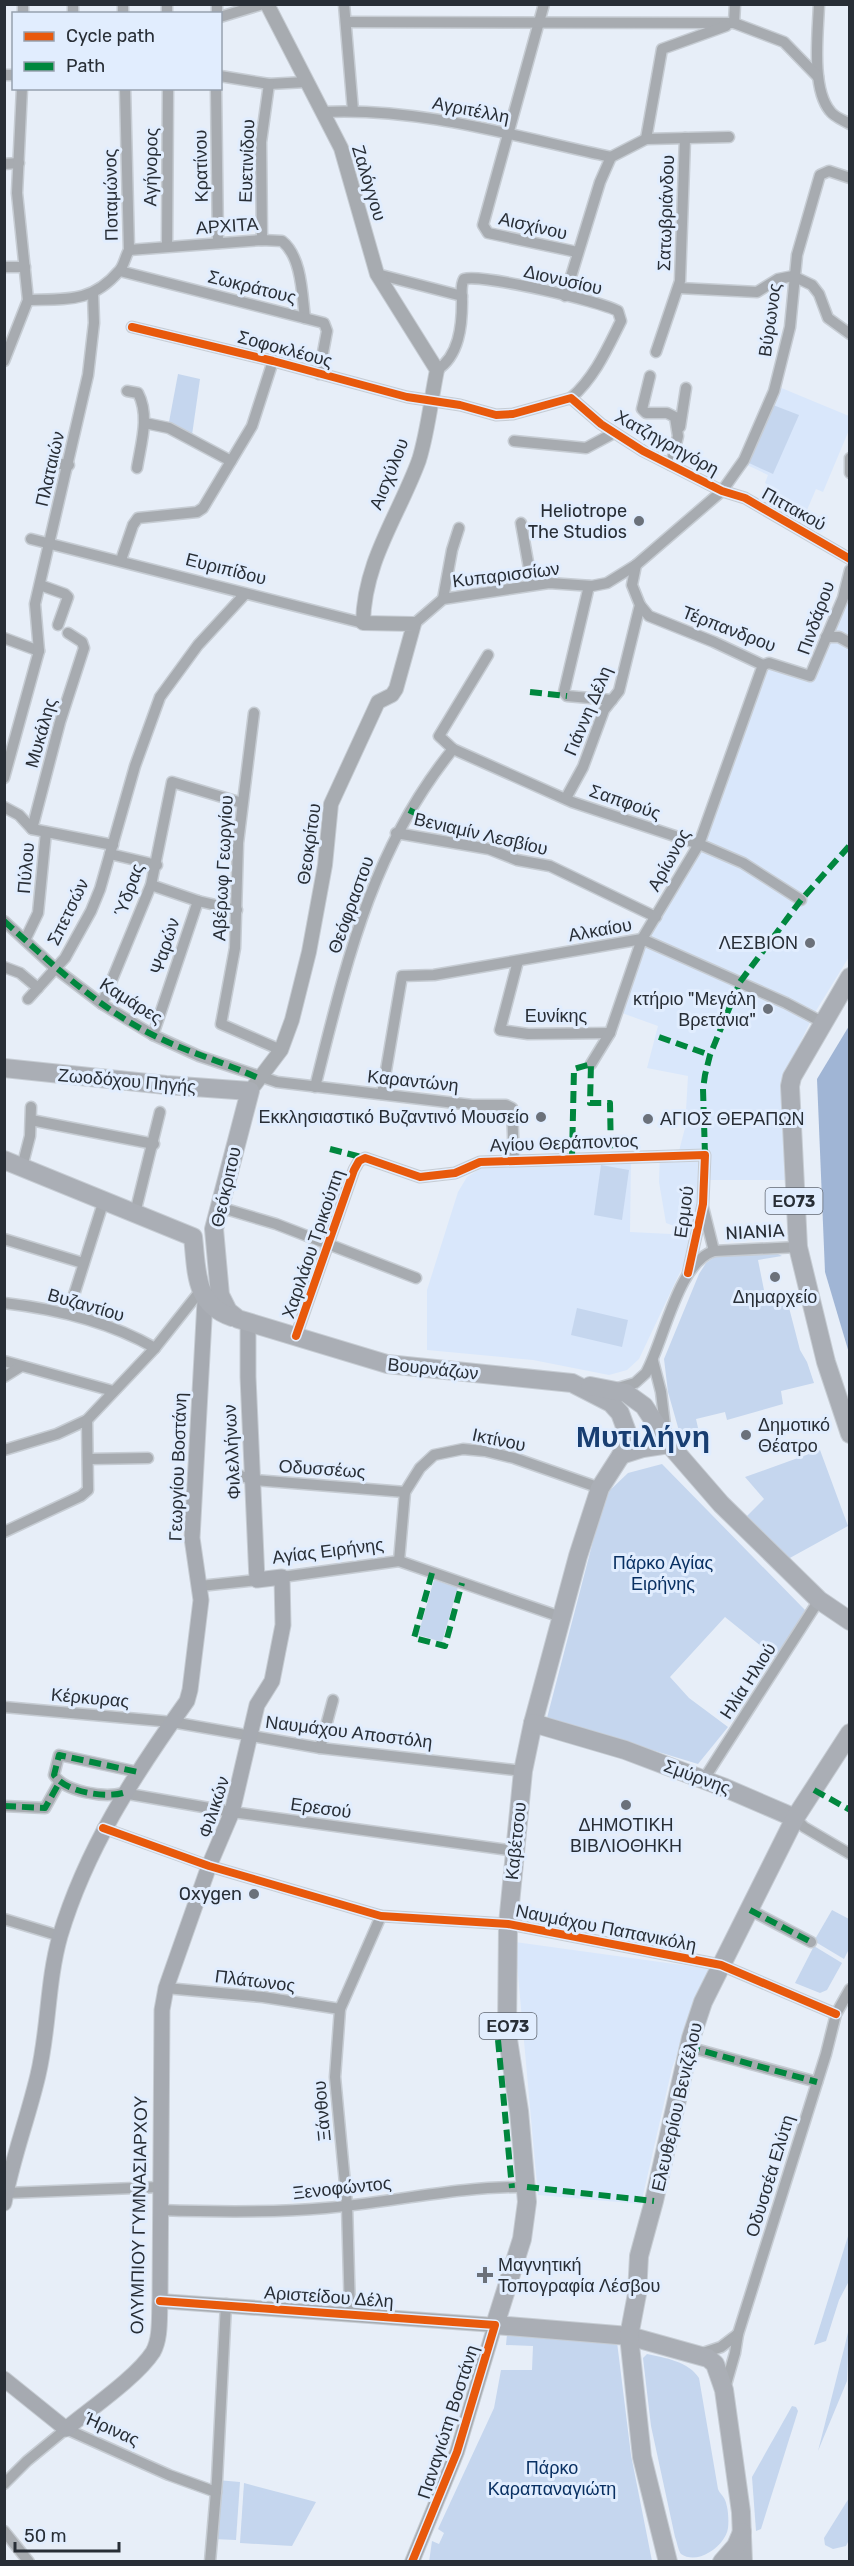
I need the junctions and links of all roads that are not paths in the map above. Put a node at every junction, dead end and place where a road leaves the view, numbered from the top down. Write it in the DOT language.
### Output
graph roads {
  1 [pos="265,4"];
  2 [pos="344,4"];
  3 [pos="544,4"];
  4 [pos="735,4"];
  5 [pos="819,4"];
  6 [pos="222,14"];
  7 [pos="346,22"];
  8 [pos="734,23"];
  9 [pos="537,24"];
  10 [pos="222,76"];
  11 [pos="818,77"];
  12 [pos="306,82"];
  13 [pos="269,84"];
  14 [pos="22,90"];
  15 [pos="125,90"];
  16 [pos="168,90"];
  17 [pos="216,90"];
  18 [pos="352,111"];
  19 [pos="323,112"];
  20 [pos="849,124"];
  21 [pos="506,134"];
  22 [pos="729,137"];
  23 [pos="685,138"];
  24 [pos="646,139"];
  25 [pos="611,157"];
  26 [pos="19,163"];
  27 [pos="4,164"];
  28 [pos="849,178"];
  29 [pos="262,240"];
  30 [pos="218,243"];
  31 [pos="167,246"];
  32 [pos="129,250"];
  33 [pos="577,252"];
  34 [pos="4,267"];
  35 [pos="25,267"];
  36 [pos="120,271"];
  37 [pos="377,274"];
  38 [pos="793,276"];
  39 [pos="469,278"];
  40 [pos="679,288"];
  41 [pos="93,293"];
  42 [pos="462,296"];
  43 [pos="565,296"];
  44 [pos="28,300"];
  45 [pos="305,318"];
  46 [pos="132,327"];
  47 [pos="849,334"];
  48 [pos="656,352"];
  49 [pos="273,360"];
  50 [pos="4,361"];
  51 [pos="437,370"];
  52 [pos="319,374"];
  53 [pos="650,376"];
  54 [pos="686,388"];
  55 [pos="127,392"];
  56 [pos="571,398"];
  57 [pos="431,400"];
  58 [pos="145,423"];
  59 [pos="614,433"];
  60 [pos="678,436"];
  61 [pos="514,441"];
  62 [pos="849,458"];
  63 [pos="231,461"];
  64 [pos="53,463"];
  65 [pos="69,465"];
  66 [pos="671,465"];
  67 [pos="137,468"];
  68 [pos="849,473"];
  69 [pos="722,490"];
  70 [pos="521,523"];
  71 [pos="459,528"];
  72 [pos="31,539"];
  73 [pos="50,542"];
  74 [pos="849,559"];
  75 [pos="121,560"];
  76 [pos="636,565"];
  77 [pos="849,570"];
  78 [pos="40,585"];
  79 [pos="532,585"];
  80 [pos="589,586"];
  81 [pos="245,594"];
  82 [pos="443,599"];
  83 [pos="640,605"];
  84 [pos="363,623"];
  85 [pos="414,624"];
  86 [pos="58,625"];
  87 [pos="68,633"];
  88 [pos="826,636"];
  89 [pos="4,638"];
  90 [pos="849,643"];
  91 [pos="39,651"];
  92 [pos="488,655"];
  93 [pos="763,665"];
  94 [pos="810,676"];
  95 [pos="612,700"];
  96 [pos="254,713"];
  97 [pos="453,749"];
  98 [pos="4,778"];
  99 [pos="566,798"];
  100 [pos="242,803"];
  101 [pos="4,807"];
  102 [pos="32,830"];
  103 [pos="46,832"];
  104 [pos="396,832"];
  105 [pos="699,844"];
  106 [pos="111,849"];
  107 [pos="157,865"];
  108 [pos="151,885"];
  109 [pos="801,900"];
  110 [pos="198,901"];
  111 [pos="237,910"];
  112 [pos="656,917"];
  113 [pos="4,921"];
  114 [pos="642,939"];
  115 [pos="25,940"];
  116 [pos="518,961"];
  117 [pos="4,967"];
  118 [pos="56,969"];
  119 [pos="849,977"];
  120 [pos="38,988"];
  121 [pos="28,999"];
  122 [pos="102,1004"];
  123 [pos="822,1022"];
  124 [pos="610,1033"];
  125 [pos="153,1035"];
  126 [pos="280,1050"];
  127 [pos="591,1064"];
  128 [pos="4,1068"];
  129 [pos="254,1084"];
  130 [pos="315,1087"];
  131 [pos="382,1095"];
  132 [pos="31,1107"];
  133 [pos="160,1112"];
  134 [pos="31,1120"];
  135 [pos="154,1144"];
  136 [pos="705,1155"];
  137 [pos="514,1160"];
  138 [pos="359,1161"];
  139 [pos="13,1163"];
  140 [pos="104,1200"];
  141 [pos="703,1204"];
  142 [pos="219,1207"];
  143 [pos="135,1213"];
  144 [pos="214,1229"];
  145 [pos="193,1237"];
  146 [pos="4,1239"];
  147 [pos="328,1245"];
  148 [pos="798,1247"];
  149 [pos="714,1251"];
  150 [pos="217,1261"];
  151 [pos="196,1262"];
  152 [pos="83,1263"];
  153 [pos="688,1273"];
  154 [pos="416,1278"];
  155 [pos="203,1296"];
  156 [pos="73,1298"];
  157 [pos="4,1303"];
  158 [pos="243,1321"];
  159 [pos="296,1336"];
  160 [pos="155,1348"];
  161 [pos="653,1360"];
  162 [pos="4,1361"];
  163 [pos="20,1367"];
  164 [pos="4,1377"];
  165 [pos="572,1383"];
  166 [pos="614,1389"];
  167 [pos="114,1391"];
  168 [pos="617,1408"];
  169 [pos="87,1420"];
  170 [pos="849,1434"];
  171 [pos="668,1441"];
  172 [pos="4,1450"];
  173 [pos="621,1455"];
  174 [pos="148,1458"];
  175 [pos="89,1459"];
  176 [pos="238,1475"];
  177 [pos="254,1480"];
  178 [pos="600,1488"];
  179 [pos="405,1492"];
  180 [pos="4,1532"];
  181 [pos="399,1561"];
  182 [pos="282,1576"];
  183 [pos="257,1580"];
  184 [pos="200,1586"];
  185 [pos="819,1600"];
  186 [pos="561,1617"];
  187 [pos="845,1617"];
  188 [pos="333,1700"];
  189 [pos="4,1707"];
  190 [pos="172,1722"];
  191 [pos="533,1723"];
  192 [pos="849,1733"];
  193 [pos="249,1736"];
  194 [pos="320,1748"];
  195 [pos="523,1771"];
  196 [pos="138,1772"];
  197 [pos="704,1779"];
  198 [pos="59,1783"];
  199 [pos="123,1793"];
  200 [pos="4,1806"];
  201 [pos="232,1812"];
  202 [pos="795,1818"];
  203 [pos="103,1827"];
  204 [pos="514,1851"];
  205 [pos="849,1854"];
  206 [pos="209,1866"];
  207 [pos="750,1910"];
  208 [pos="381,1916"];
  209 [pos="4,1919"];
  210 [pos="508,1924"];
  211 [pos="60,1936"];
  212 [pos="811,1942"];
  213 [pos="721,1965"];
  214 [pos="166,1988"];
  215 [pos="849,1989"];
  216 [pos="340,2009"];
  217 [pos="836,2014"];
  218 [pos="688,2047"];
  219 [pos="817,2082"];
  220 [pos="160,2187"];
  221 [pos="527,2187"];
  222 [pos="5,2198"];
  223 [pos="347,2205"];
  224 [pos="160,2210"];
  225 [pos="160,2301"];
  226 [pos="225,2304"];
  227 [pos="350,2313"];
  228 [pos="495,2325"];
  229 [pos="738,2334"];
  230 [pos="629,2336"];
  231 [pos="700,2354"];
  232 [pos="4,2379"];
  233 [pos="724,2390"];
  234 [pos="66,2429"];
  235 [pos="4,2484"];
  236 [pos="216,2492"];
  237 [pos="4,2531"];
  238 [pos="742,2532"];
  239 [pos="29,2562"];
  240 [pos="210,2562"];
  241 [pos="412,2562"];
  242 [pos="668,2562"];
  243 [pos="722,2562"];
  244 [pos="743,2562"];
  1 -- 6 [label="street"];
  1 -- 12 [label="street, Ζαλόγγου"];
  2 -- 7 [label="street"];
  3 -- 9 [label="street"];
  4 -- 8 [label="street"];
  5 -- 11 [label="street"];
  7 -- 9 [label="street"];
  7 -- 18 [label="street"];
  8 -- 9 [label="street"];
  8 -- 11 [label="street"];
  8 -- 24 [label="street"];
  9 -- 21 [label="street"];
  10 -- 13 [label="street"];
  11 -- 20 [label="street"];
  12 -- 13 [label="street"];
  12 -- 19 [label="street, Ζαλόγγου"];
  13 -- 29 [label="street, Ευετινίδου"];
  14 -- 26 [label="street"];
  15 -- 32 [label="street, Ποταμώνος"];
  16 -- 31 [label="street, Αγήνορος"];
  17 -- 30 [label="street, Κρατίνου"];
  18 -- 19 [label="street, Αγριτέλλη"];
  18 -- 21 [label="street, Αγριτέλλη"];
  19 -- 37 [label="street, Ζαλόγγου"];
  21 -- 25 [label="street, Αγριτέλλη"];
  21 -- 33 [label="street, Αισχίνου"];
  22 -- 23 [label="street"];
  23 -- 24 [label="street"];
  23 -- 40 [label="street, Σατωβριάνδου"];
  24 -- 25 [label="street"];
  25 -- 33 [label="street"];
  26 -- 27 [label="street"];
  26 -- 35 [label="street"];
  28 -- 38 [label="street, Βύρωνος"];
  29 -- 30 [label="street, ΑΡΧΙΤΑ"];
  29 -- 45 [label="street, ΑΡΧΙΤΑ"];
  30 -- 31 [label="street, ΑΡΧΙΤΑ"];
  31 -- 32 [label="street, ΑΡΧΙΤΑ"];
  32 -- 36 [label="street, Ποταμώνος"];
  33 -- 43 [label="street"];
  34 -- 35 [label="street"];
  35 -- 44 [label="street"];
  36 -- 41 [label="street, Ποταμώνος"];
  36 -- 45 [label="street, Σωκράτους"];
  37 -- 42 [label="street"];
  37 -- 51 [label="street, Ζαλόγγου"];
  38 -- 40 [label="street"];
  38 -- 47 [label="street"];
  38 -- 69 [label="street, Βύρωνος"];
  39 -- 42 [label="street, Αισχύλου"];
  39 -- 43 [label="street, Διονυσίου"];
  40 -- 48 [label="street, Σατωβριάνδου"];
  41 -- 44 [label="street, Ποταμώνος"];
  41 -- 65 [label="street, Πλαταιών"];
  42 -- 51 [label="street, Αισχύλου"];
  43 -- 56 [label="street, Διονυσίου"];
  44 -- 50 [label="street"];
  45 -- 52 [label="street, Σωκράτους"];
  46 -- 49 [label="street, Σοφοκλέους"];
  49 -- 52 [label="street, Σοφοκλέους"];
  49 -- 63 [label="street"];
  51 -- 57 [label="street, Αισχύλου"];
  52 -- 57 [label="street, Σοφοκλέους"];
  53 -- 60 [label="street"];
  54 -- 60 [label="street"];
  55 -- 58 [label="street"];
  56 -- 57 [label="street"];
  56 -- 59 [label="street, Χατζηγρηγόρη"];
  57 -- 84 [label="street, Αισχύλου"];
  58 -- 63 [label="street"];
  58 -- 67 [label="street"];
  59 -- 61 [label="street"];
  59 -- 66 [label="street, Χατζηγρηγόρη"];
  60 -- 66 [label="street"];
  62 -- 68 [label="street"];
  63 -- 75 [label="street"];
  64 -- 65 [label="street"];
  65 -- 73 [label="street, Πλαταιών"];
  66 -- 69 [label="street, Χατζηγρηγόρη"];
  69 -- 74 [label="street, Πιττακού"];
  69 -- 76 [label="street, Κυπαρισσίων"];
  70 -- 79 [label="street"];
  71 -- 82 [label="street"];
  72 -- 73 [label="street, Ευριπίδου"];
  73 -- 75 [label="street, Ευριπίδου"];
  73 -- 78 [label="street, Πλαταιών"];
  75 -- 81 [label="street, Ευριπίδου"];
  76 -- 80 [label="street, Κυπαρισσίων"];
  76 -- 83 [label="street, Γιάννη Δέλη"];
  77 -- 88 [label="street, Πινδάρου"];
  78 -- 86 [label="street"];
  78 -- 91 [label="street, Πλαταιών"];
  79 -- 80 [label="street, Κυπαρισσίων"];
  79 -- 82 [label="street, Κυπαρισσίων"];
  80 -- 95 [label="street"];
  81 -- 84 [label="street, Ευριπίδου"];
  81 -- 106 [label="street, Σπετσών"];
  82 -- 85 [label="street, Κυπαρισσίων"];
  83 -- 93 [label="street, Τέρπανδρου"];
  83 -- 95 [label="street, Γιάννη Δέλη"];
  84 -- 85 [label="street, Ευριπίδου"];
  85 -- 126 [label="street, Θεοκρίτου"];
  87 -- 102 [label="street, Μυκάλης"];
  88 -- 90 [label="street"];
  88 -- 94 [label="street, Πινδάρου"];
  89 -- 91 [label="street"];
  91 -- 98 [label="street"];
  92 -- 97 [label="street, Σαπφούς"];
  93 -- 94 [label="street, Τέρπανδρου"];
  93 -- 105 [label="street, Αρίωνος"];
  95 -- 99 [label="street, Γιάννη Δέλη"];
  96 -- 100 [label="street, Αβέρωφ Γεωργίου"];
  97 -- 99 [label="street, Σαπφούς"];
  97 -- 104 [label="street, Θεόφραστου"];
  99 -- 105 [label="street, Σαπφούς"];
  100 -- 107 [label="street, Ύδρας"];
  100 -- 111 [label="street, Αβέρωφ Γεωργίου"];
  101 -- 102 [label="street, Πύλου"];
  102 -- 103 [label="street"];
  103 -- 106 [label="street"];
  103 -- 115 [label="street, Πύλου"];
  104 -- 112 [label="street, Βενιαμίν Λεσβίου"];
  104 -- 130 [label="street, Θεόφραστου"];
  105 -- 109 [label="street, Σαπφούς"];
  105 -- 112 [label="street, Αρίωνος"];
  106 -- 107 [label="street"];
  106 -- 118 [label="street, Σπετσών"];
  107 -- 108 [label="street, Ύδρας"];
  108 -- 110 [label="street"];
  108 -- 122 [label="street, Ύδρας"];
  110 -- 111 [label="street"];
  110 -- 125 [label="street, Ψαρών"];
  111 -- 126 [label="street, Αβέρωφ Γεωργίου"];
  112 -- 114 [label="street, Αρίωνος"];
  113 -- 115 [label="street, Καμάρες"];
  114 -- 116 [label="street, Αλκαίου"];
  114 -- 123 [label="street, Αλκαίου"];
  114 -- 124 [label="street, Αρίωνος"];
  115 -- 118 [label="street, Καμάρες"];
  116 -- 124 [label="street, Ευνίκης"];
  116 -- 131 [label="street, Αλκαίου"];
  117 -- 120 [label="street"];
  118 -- 120 [label="street, Σπετσών"];
  118 -- 122 [label="street, Καμάρες"];
  119 -- 123 [label="main road, ΕΟ73"];
  120 -- 121 [label="street, Σπετσών"];
  122 -- 125 [label="street, Καμάρες"];
  123 -- 148 [label="main road, ΕΟ73"];
  124 -- 127 [label="street, Αρίωνος"];
  125 -- 129 [label="street, Καμάρες"];
  126 -- 129 [label="street, Θεόκριτου"];
  128 -- 129 [label="main road, Ζωοδόχου Πηγής"];
  129 -- 130 [label="street, Καραντώνη"];
  129 -- 142 [label="main road, Θεόκριτου"];
  130 -- 131 [label="street, Καραντώνη"];
  131 -- 137 [label="street, Καραντώνη"];
  132 -- 134 [label="street"];
  133 -- 135 [label="street"];
  134 -- 135 [label="street"];
  134 -- 139 [label="street"];
  135 -- 143 [label="street"];
  136 -- 137 [label="street, Αγίου Θεράποντος"];
  136 -- 141 [label="street, Ερμού"];
  137 -- 138 [label="street, Αγίου Θεράποντος"];
  138 -- 147 [label="street, Χαριλάου Τρικούπη"];
  139 -- 140 [label="main road"];
  140 -- 143 [label="main road"];
  140 -- 152 [label="street"];
  141 -- 149 [label="street"];
  141 -- 153 [label="street, Ερμού"];
  142 -- 144 [label="main road, Θεόκριτου"];
  142 -- 147 [label="street"];
  143 -- 145 [label="main road"];
  144 -- 145 [label="main road"];
  144 -- 150 [label="main road, Θεόκριτου"];
  145 -- 151 [label="main road"];
  146 -- 152 [label="street"];
  147 -- 154 [label="street"];
  147 -- 159 [label="street, Χαριλάου Τρικούπη"];
  148 -- 149 [label="street, NIANIA"];
  148 -- 170 [label="main road, ΕΟ73"];
  149 -- 153 [label="street"];
  150 -- 151 [label="main road"];
  150 -- 158 [label="main road, Θεόκριτου"];
  151 -- 155 [label="main road"];
  152 -- 156 [label="street"];
  153 -- 161 [label="street, Ερμού"];
  155 -- 158 [label="main road, Βουρνάζων"];
  155 -- 160 [label="street"];
  155 -- 184 [label="main road, Γεωργίου Βοστάνη"];
  157 -- 160 [label="street, Βυζαντίου"];
  158 -- 159 [label="main road, Βουρνάζων"];
  158 -- 177 [label="main road, Φιλελλήνων"];
  159 -- 165 [label="main road, Βουρνάζων"];
  160 -- 167 [label="street"];
  161 -- 166 [label="street"];
  161 -- 171 [label="street"];
  162 -- 163 [label="street"];
  163 -- 164 [label="street"];
  163 -- 167 [label="street"];
  165 -- 166 [label="main road"];
  165 -- 168 [label="main road, Βουρνάζων"];
  166 -- 171 [label="main road"];
  167 -- 169 [label="street"];
  168 -- 173 [label="main road, Καβέτσου"];
  169 -- 172 [label="street"];
  169 -- 175 [label="street"];
  171 -- 173 [label="main road"];
  171 -- 185 [label="main road"];
  173 -- 178 [label="main road, Καβέτσου / ΕΟ73"];
  174 -- 175 [label="street"];
  175 -- 180 [label="street"];
  176 -- 177 [label="street, Οδυσσέως"];
  177 -- 179 [label="street, Οδυσσέως"];
  177 -- 183 [label="main road, Φιλελλήνων"];
  178 -- 179 [label="street, Ικτίνου"];
  178 -- 186 [label="main road, Καβέτσου / ΕΟ73"];
  179 -- 181 [label="street, Ικτίνου"];
  181 -- 182 [label="street, Αγίας Ειρήνης"];
  181 -- 186 [label="street, Αγίας Ειρήνης"];
  182 -- 183 [label="main road, Αγίας Ειρήνης"];
  182 -- 193 [label="main road"];
  183 -- 184 [label="street, Αγίας Ειρήνης"];
  184 -- 190 [label="main road, Γεωργίου Βοστάνη"];
  185 -- 187 [label="main road"];
  185 -- 197 [label="street, Ηλία Ηλιού"];
  186 -- 191 [label="main road, Καβέτσου / ΕΟ73"];
  188 -- 194 [label="street"];
  189 -- 190 [label="street, Κέρκυρας"];
  190 -- 193 [label="street, Ναυμάχου Αποστόλη"];
  190 -- 196 [label="main road, Γεωργίου Βοστάνη"];
  191 -- 195 [label="main road, Καβέτσου / ΕΟ73"];
  191 -- 197 [label="main road, Σμύρνης"];
  192 -- 202 [label="main road, Ελευθερίου Βενιζέλου"];
  193 -- 194 [label="street, Ναυμάχου Αποστόλη"];
  193 -- 201 [label="main road, Φιλικών"];
  194 -- 195 [label="street, Ναυμάχου Αποστόλη"];
  195 -- 204 [label="main road, Καβέτσου / ΕΟ73"];
  196 -- 198 [label="street"];
  196 -- 199 [label="main road, Γεωργίου Βοστάνη"];
  197 -- 202 [label="main road, Σμύρνης"];
  198 -- 199 [label="street, Ερεσού"];
  198 -- 200 [label="street"];
  199 -- 201 [label="street, Ερεσού"];
  199 -- 203 [label="main road, Γεωργίου Βοστάνη"];
  201 -- 204 [label="street, Ερεσού"];
  201 -- 206 [label="main road, Φιλικών"];
  202 -- 205 [label="street, Σμύρνης"];
  202 -- 207 [label="main road, Ελευθερίου Βενιζέλου"];
  203 -- 206 [label="street, Ναυμάχου Παπανικόλη"];
  203 -- 211 [label="main road, Γεωργίου Βοστάνη"];
  204 -- 210 [label="main road, Καβέτσου / ΕΟ73"];
  206 -- 208 [label="street, Ναυμάχου Παπανικόλη"];
  206 -- 214 [label="main road, Φιλικών"];
  207 -- 212 [label="street"];
  207 -- 213 [label="main road, Ελευθερίου Βενιζέλου"];
  208 -- 210 [label="street, Ναυμάχου Παπανικόλη"];
  208 -- 216 [label="street, Ξάνθου"];
  209 -- 211 [label="street"];
  210 -- 213 [label="street, Ναυμάχου Παπανικόλη"];
  210 -- 221 [label="main road, Καβέτσου / ΕΟ73"];
  211 -- 222 [label="main road, Γεωργίου Βοστάνη"];
  213 -- 217 [label="street, Ναυμάχου Παπανικόλη"];
  213 -- 218 [label="main road, Ελευθερίου Βενιζέλου"];
  214 -- 216 [label="street, Πλάτωνος"];
  214 -- 220 [label="main road, ΟΛΥΜΠΙΟΥ ΓΥΜΝΑΣΙΑΡΧΟΥ"];
  215 -- 217 [label="street, Οδυσσέα Ελύτη"];
  216 -- 223 [label="street, Ξάνθου"];
  217 -- 219 [label="street, Οδυσσέα Ελύτη"];
  218 -- 219 [label="street"];
  218 -- 230 [label="main road, Ελευθερίου Βενιζέλου"];
  219 -- 229 [label="street, Οδυσσέα Ελύτη"];
  220 -- 222 [label="street"];
  220 -- 224 [label="main road, ΟΛΥΜΠΙΟΥ ΓΥΜΝΑΣΙΑΡΧΟΥ"];
  221 -- 223 [label="street, Ξενοφώντος"];
  221 -- 228 [label="main road, Καβέτσου / ΕΟ73"];
  223 -- 224 [label="street, Ξενοφώντος"];
  223 -- 227 [label="street, Ξάνθου"];
  224 -- 225 [label="main road, ΟΛΥΜΠΙΟΥ ΓΥΜΝΑΣΙΑΡΧΟΥ"];
  225 -- 226 [label="street, Αριστείδου Δέλη"];
  225 -- 234 [label="main road, ΟΛΥΜΠΙΟΥ ΓΥΜΝΑΣΙΑΡΧΟΥ"];
  226 -- 227 [label="street, Αριστείδου Δέλη"];
  226 -- 236 [label="street"];
  227 -- 228 [label="street, Αριστείδου Δέλη"];
  228 -- 230 [label="main road"];
  228 -- 241 [label="street, Παναγιώτη Βοστάνη"];
  229 -- 231 [label="street"];
  229 -- 233 [label="street, Οδυσσέα Ελύτη"];
  230 -- 231 [label="main road"];
  230 -- 242 [label="main road, Ελευθερίου Βενιζέλου"];
  231 -- 233 [label="main road"];
  232 -- 234 [label="main road, Ήρινας"];
  233 -- 238 [label="main road"];
  234 -- 235 [label="street, ΟΛΥΜΠΙΟΥ ΓΥΜΝΑΣΙΑΡΧΟΥ"];
  234 -- 236 [label="street, Ήρινας"];
  236 -- 240 [label="street"];
  237 -- 239 [label="street"];
  238 -- 243 [label="main road"];
  238 -- 244 [label="main road"];
}
